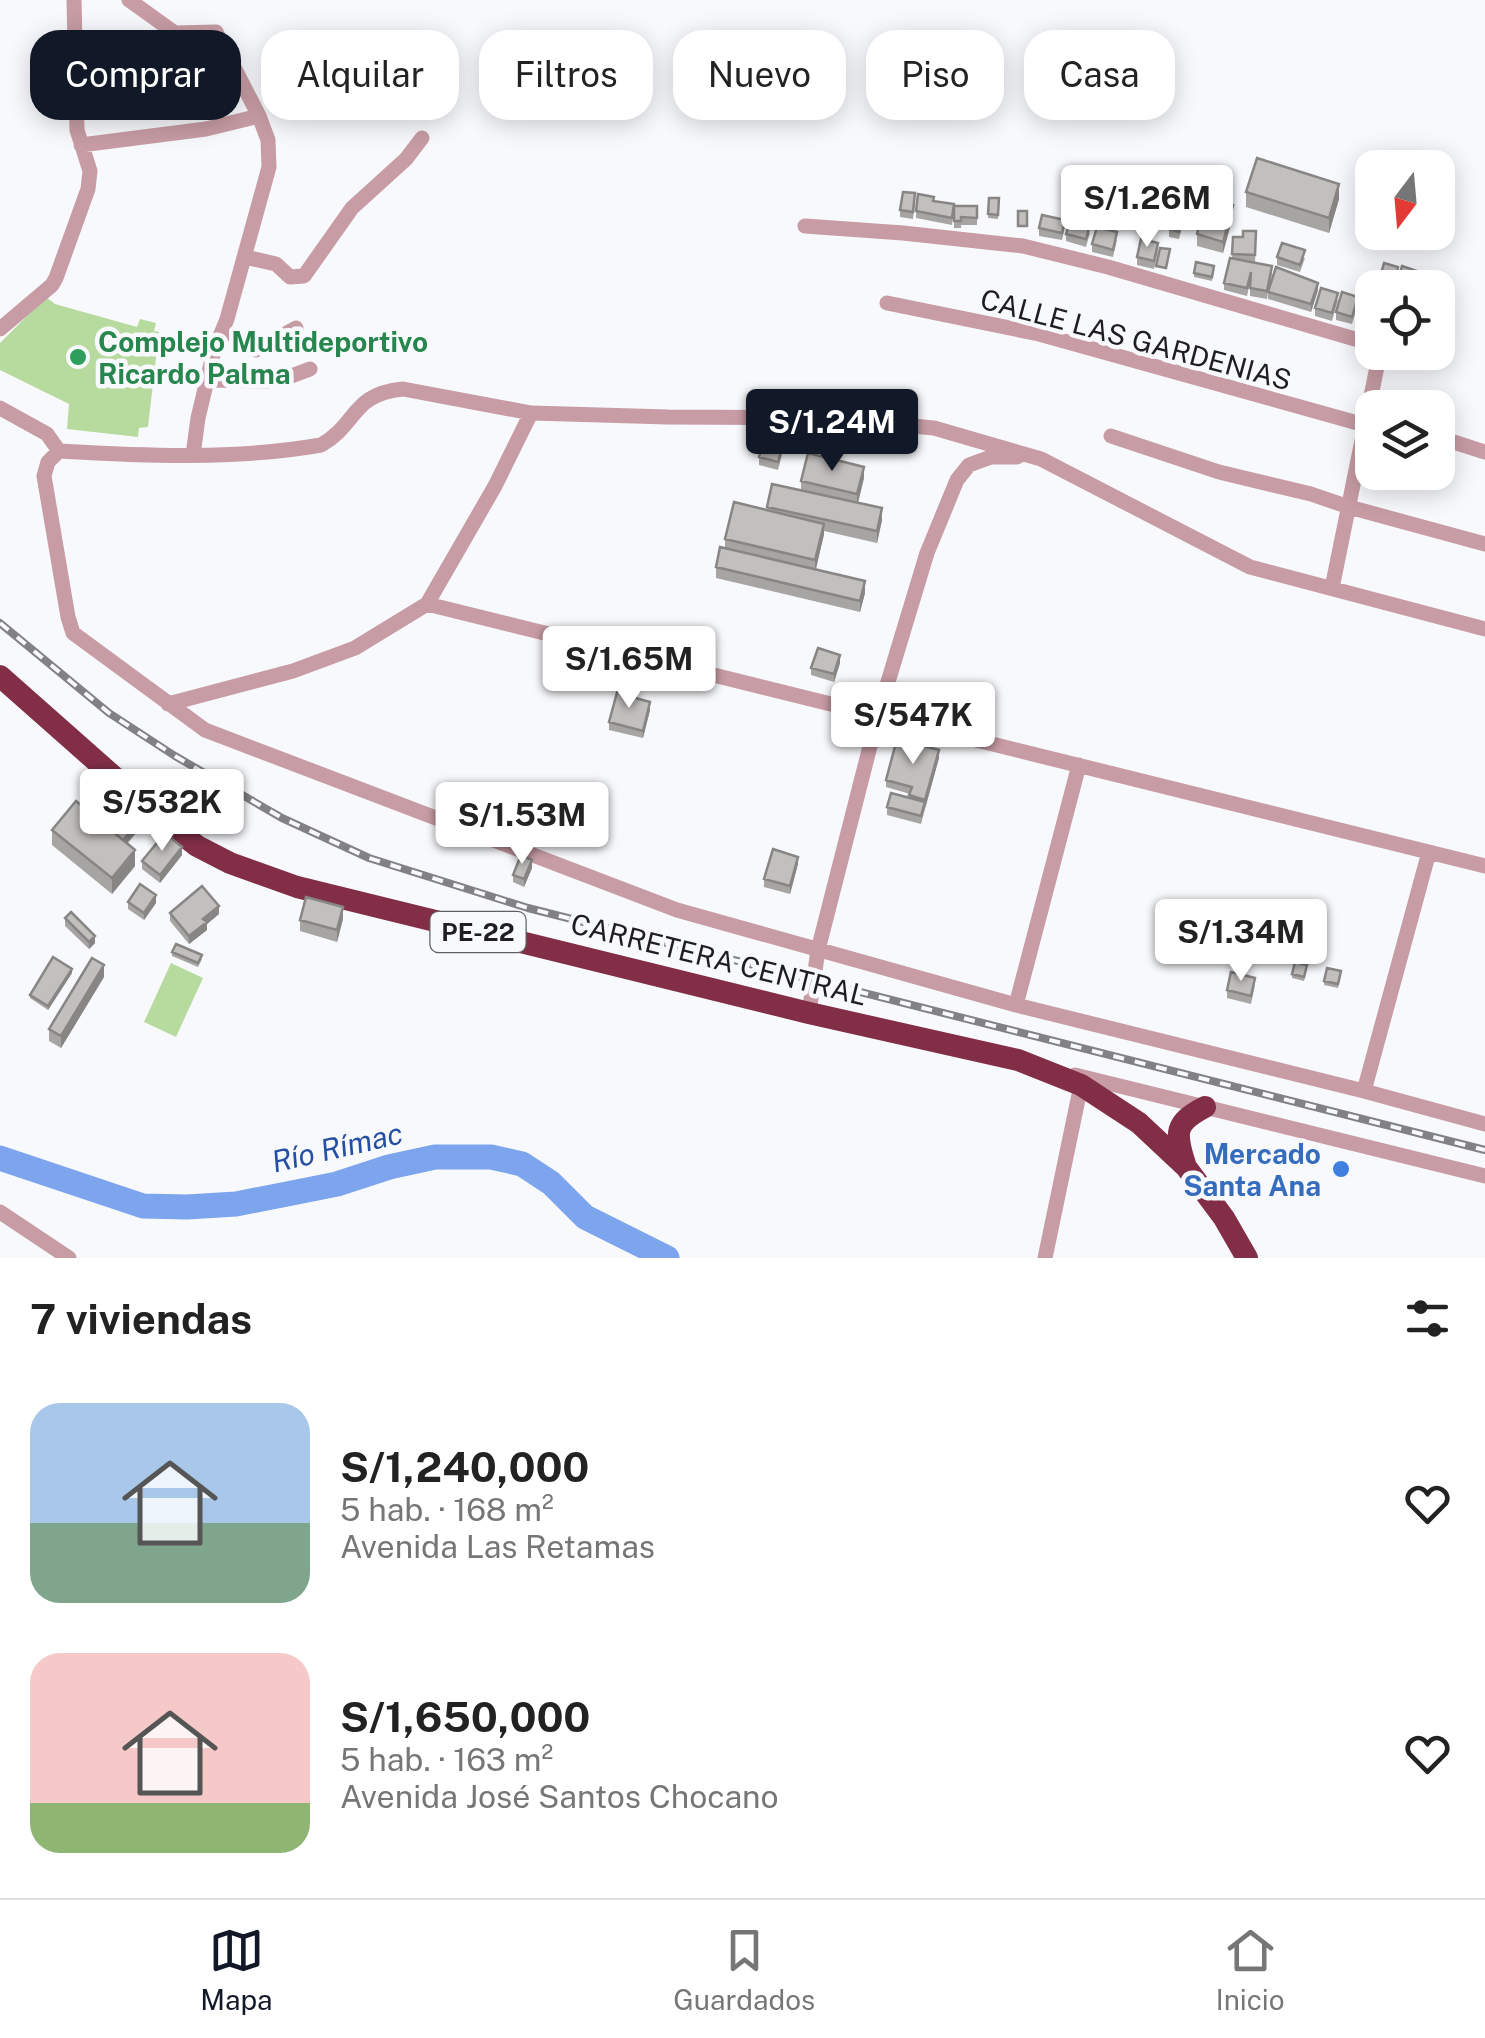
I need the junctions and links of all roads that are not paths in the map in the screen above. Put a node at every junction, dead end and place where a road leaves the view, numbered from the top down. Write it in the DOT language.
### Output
graph roads {
  1 [pos="74,0"];
  2 [pos="129,0"];
  3 [pos="259,116"];
  4 [pos="422,138"];
  5 [pos="81,146"];
  6 [pos="806,226"];
  7 [pos="245,257"];
  8 [pos="887,303"];
  9 [pos="0,328"];
  10 [pos="296,328"];
  11 [pos="223,329"];
  12 [pos="1355,339"];
  13 [pos="310,369"];
  14 [pos="207,380"];
  15 [pos="0,408"];
  16 [pos="531,413"];
  17 [pos="1355,423"];
  18 [pos="1111,436"];
  19 [pos="1455,443"];
  20 [pos="1485,452"];
  21 [pos="56,453"];
  22 [pos="193,455"];
  23 [pos="1041,459"];
  24 [pos="1355,488"];
  25 [pos="1350,508"];
  26 [pos="1485,544"];
  27 [pos="1332,588"];
  28 [pos="428,604"];
  29 [pos="1485,628"];
  30 [pos="0,676"];
  31 [pos="168,704"];
  32 [pos="878,714"];
  33 [pos="1079,765"];
  34 [pos="1428,852"];
  35 [pos="1485,866"];
  36 [pos="818,950"];
  37 [pos="1016,1004"];
  38 [pos="809,1013"];
  39 [pos="1018,1060"];
  40 [pos="1081,1084"];
  41 [pos="1364,1091"];
  42 [pos="1206,1107"];
  43 [pos="1485,1124"];
  44 [pos="1186,1168"];
  45 [pos="1485,1176"];
  46 [pos="0,1212"];
  47 [pos="69,1258"];
  48 [pos="1045,1258"];
  49 [pos="1246,1258"];
  1 -- 5 [label="street"];
  2 -- 3 [label="street"];
  3 -- 5 [label="street"];
  3 -- 7 [label="street"];
  4 -- 7 [label="street"];
  5 -- 9 [label="street"];
  6 -- 12 [label="street"];
  7 -- 11 [label="street"];
  8 -- 17 [label="street, CALLE LAS GARDENIAS"];
  10 -- 11 [label="street"];
  11 -- 14 [label="street"];
  13 -- 14 [label="street"];
  14 -- 22 [label="street"];
  15 -- 21 [label="street"];
  16 -- 22 [label="street"];
  16 -- 23 [label="street"];
  16 -- 28 [label="street"];
  18 -- 25 [label="street"];
  19 -- 20 [label="street"];
  21 -- 22 [label="street"];
  21 -- 31 [label="street"];
  23 -- 27 [label="street"];
  23 -- 32 [label="street"];
  24 -- 25 [label="street"];
  25 -- 26 [label="street"];
  25 -- 27 [label="street"];
  27 -- 29 [label="street"];
  28 -- 31 [label="street"];
  28 -- 32 [label="street"];
  30 -- 38 [label="highway, CARRETERA CENTRAL / PE-22"];
  31 -- 36 [label="street"];
  32 -- 33 [label="street"];
  32 -- 36 [label="street"];
  33 -- 34 [label="street"];
  33 -- 37 [label="street"];
  34 -- 35 [label="street"];
  34 -- 41 [label="street"];
  36 -- 37 [label="street"];
  36 -- 38 [label="street"];
  37 -- 41 [label="street"];
  38 -- 39 [label="highway, CARRETERA CENTRAL / PE-22"];
  39 -- 40 [label="highway, PE-22"];
  39 -- 42 [label="street"];
  40 -- 44 [label="highway, PE-22"];
  40 -- 48 [label="street"];
  41 -- 43 [label="street"];
  42 -- 44 [label="highway"];
  42 -- 45 [label="street"];
  44 -- 49 [label="highway, PE-22"];
  46 -- 47 [label="street"];
}
